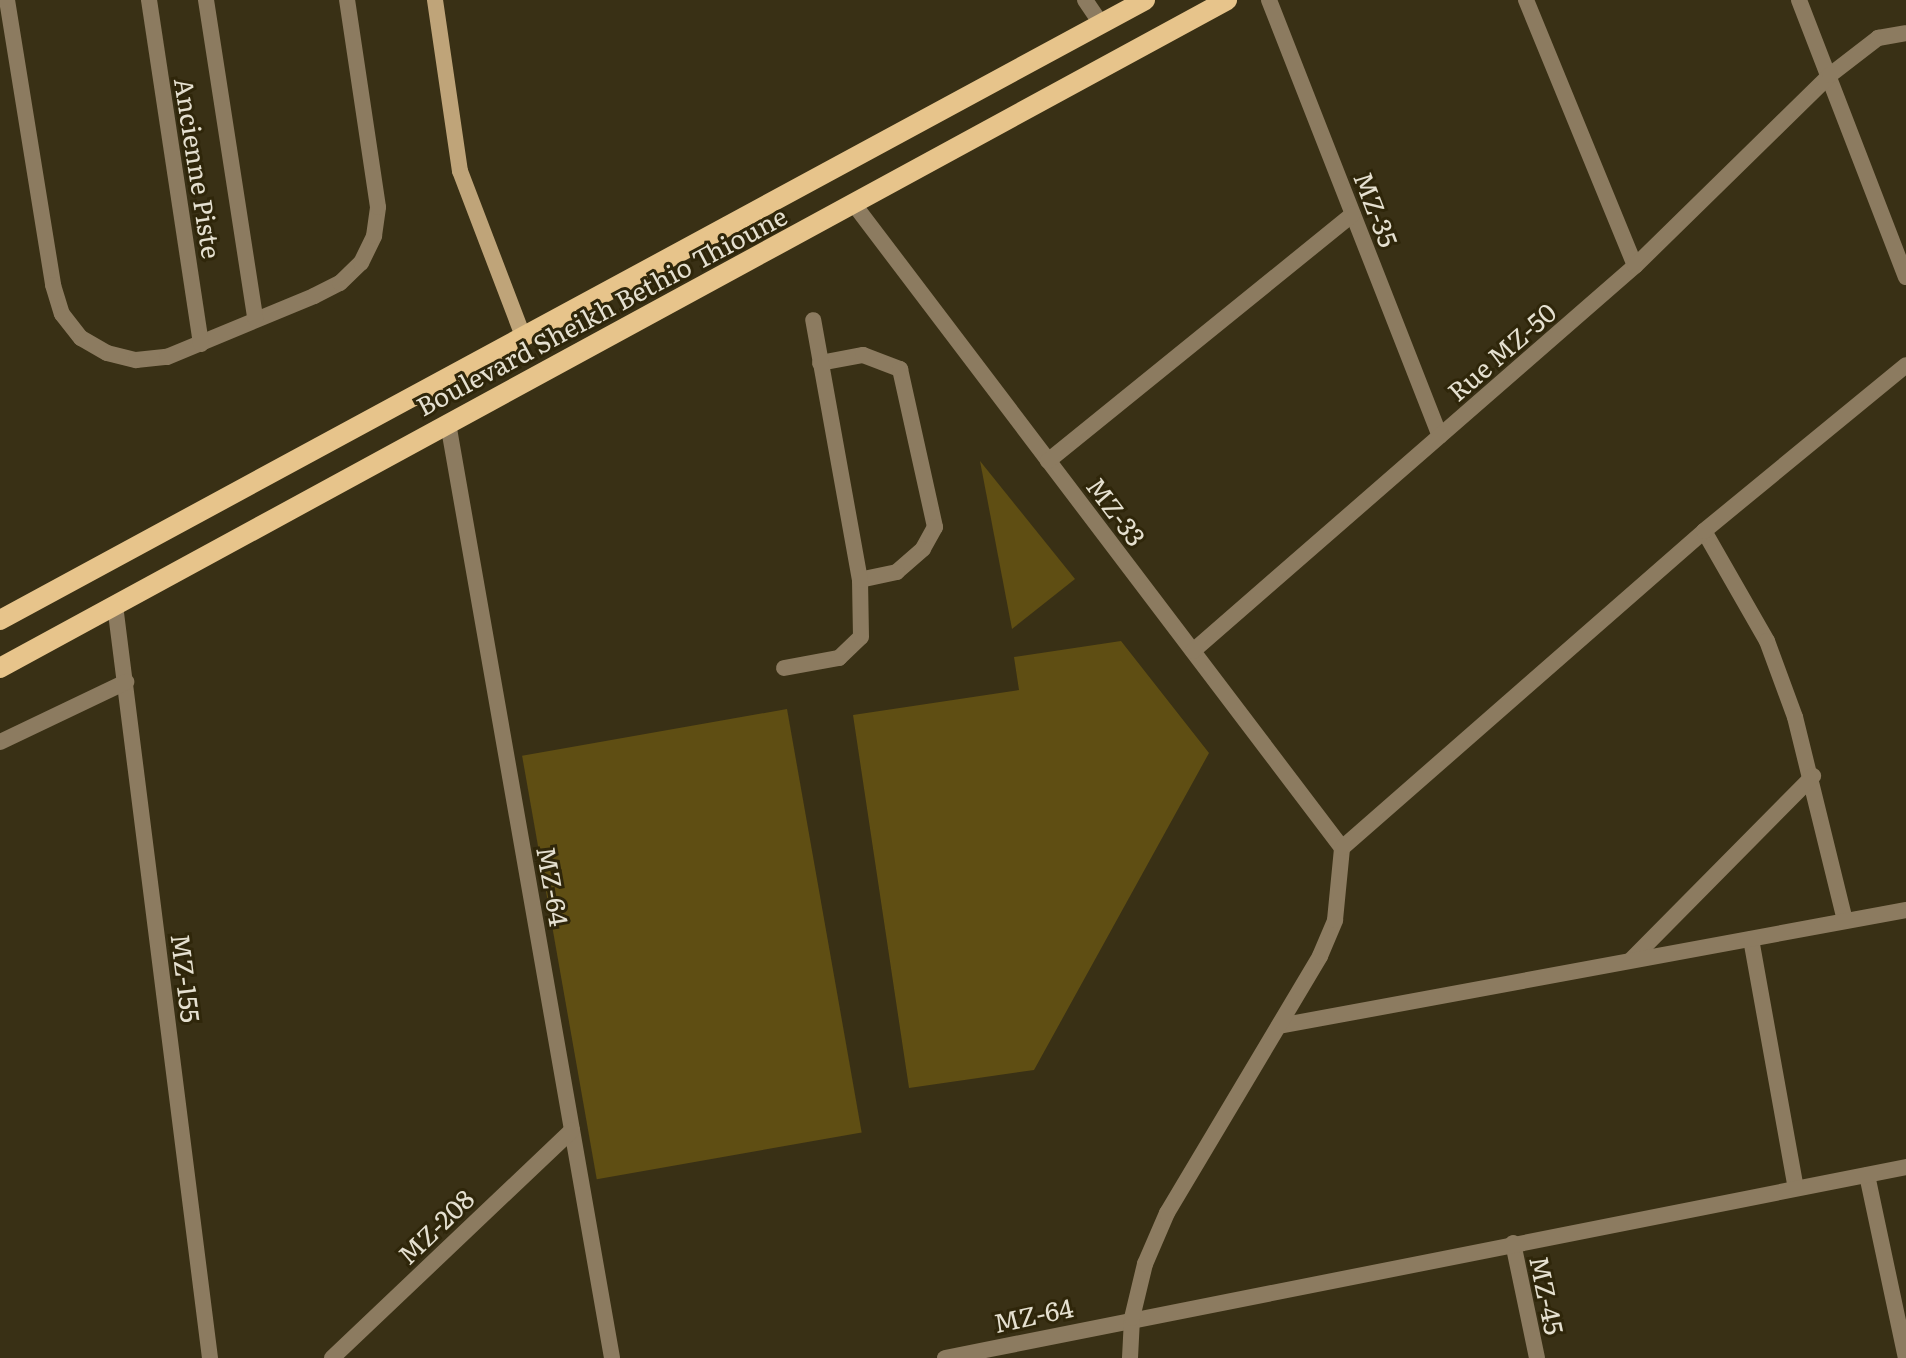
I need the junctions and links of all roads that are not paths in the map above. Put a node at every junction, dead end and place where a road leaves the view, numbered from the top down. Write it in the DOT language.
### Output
graph roads {
  1 [pos="7,0"];
  2 [pos="149,0"];
  3 [pos="206,0"];
  4 [pos="347,0"];
  5 [pos="435,0"];
  6 [pos="1085,0"];
  7 [pos="1145,0"];
  8 [pos="1227,0"];
  9 [pos="1269,0"];
  10 [pos="1526,0"];
  11 [pos="1799,0"];
  12 [pos="1101,24"];
  13 [pos="1906,33"];
  14 [pos="1830,75"];
  15 [pos="853,203"];
  16 [pos="1353,214"];
  17 [pos="1635,266"];
  18 [pos="1906,277"];
  19 [pos="255,318"];
  20 [pos="813,320"];
  21 [pos="523,336"];
  22 [pos="201,344"];
  23 [pos="820,363"];
  24 [pos="1906,365"];
  25 [pos="448,423"];
  26 [pos="1440,436"];
  27 [pos="1048,461"];
  28 [pos="1704,531"];
  29 [pos="860,580"];
  30 [pos="115,605"];
  31 [pos="0,620"];
  32 [pos="1193,651"];
  33 [pos="0,668"];
  34 [pos="784,668"];
  35 [pos="126,682"];
  36 [pos="0,742"];
  37 [pos="1813,776"];
  38 [pos="1342,848"];
  39 [pos="1906,910"];
  40 [pos="1845,921"];
  41 [pos="1751,939"];
  42 [pos="1630,961"];
  43 [pos="1279,1026"];
  44 [pos="572,1130"];
  45 [pos="1906,1167"];
  46 [pos="1867,1175"];
  47 [pos="1796,1188"];
  48 [pos="1513,1243"];
  49 [pos="1132,1318"];
  50 [pos="210,1358"];
  51 [pos="332,1358"];
  52 [pos="612,1358"];
  53 [pos="945,1358"];
  54 [pos="1130,1358"];
  55 [pos="1537,1358"];
  56 [pos="1906,1358"];
  1 -- 22 [label="street"];
  2 -- 22 [label="street, Ancienne Piste"];
  3 -- 19 [label="street, Ancienne Piste"];
  4 -- 19 [label="street"];
  5 -- 21 [label="street"];
  6 -- 12 [label="street"];
  7 -- 12 [label="main road, Boulevard Sheikh Bethio Thioune"];
  8 -- 15 [label="main road, Boulevard Sheikh Bethio Thioune"];
  9 -- 16 [label="street, MZ-35"];
  10 -- 17 [label="street"];
  11 -- 14 [label="street"];
  12 -- 21 [label="main road, Boulevard Sheikh Bethio Thioune"];
  13 -- 14 [label="street, Rue MZ-50"];
  14 -- 17 [label="street, Rue MZ-50"];
  14 -- 18 [label="street"];
  15 -- 25 [label="main road, Boulevard Sheikh Bethio Thioune"];
  15 -- 27 [label="street, MZ-33"];
  16 -- 26 [label="street, MZ-35"];
  16 -- 27 [label="street"];
  17 -- 26 [label="street, Rue MZ-50"];
  19 -- 22 [label="street"];
  20 -- 23 [label="street"];
  21 -- 31 [label="main road, Boulevard Sheikh Bethio Thioune"];
  23 -- 29 [label="street"];
  23 -- 29 [label="street"];
  24 -- 28 [label="street"];
  25 -- 30 [label="main road, Boulevard Sheikh Bethio Thioune"];
  25 -- 44 [label="street, MZ-64"];
  26 -- 32 [label="street, Rue MZ-50"];
  27 -- 32 [label="street, MZ-33"];
  28 -- 37 [label="street"];
  28 -- 38 [label="street"];
  29 -- 34 [label="street"];
  30 -- 33 [label="main road, Boulevard Sheikh Bethio Thioune"];
  30 -- 35 [label="street, MZ-155"];
  32 -- 38 [label="street, MZ-33"];
  35 -- 36 [label="street"];
  35 -- 50 [label="street, MZ-155"];
  37 -- 40 [label="street"];
  37 -- 42 [label="street"];
  38 -- 43 [label="street"];
  39 -- 40 [label="street"];
  40 -- 41 [label="street"];
  41 -- 42 [label="street"];
  41 -- 47 [label="street"];
  42 -- 43 [label="street"];
  43 -- 49 [label="street"];
  44 -- 51 [label="street, MZ-208"];
  44 -- 52 [label="street, MZ-64"];
  45 -- 46 [label="street, MZ-64"];
  46 -- 47 [label="street, MZ-64"];
  46 -- 56 [label="street"];
  47 -- 48 [label="street, MZ-64"];
  48 -- 49 [label="street, MZ-64"];
  48 -- 55 [label="street, MZ-45"];
  49 -- 53 [label="street, MZ-64"];
  49 -- 54 [label="street"];
}
